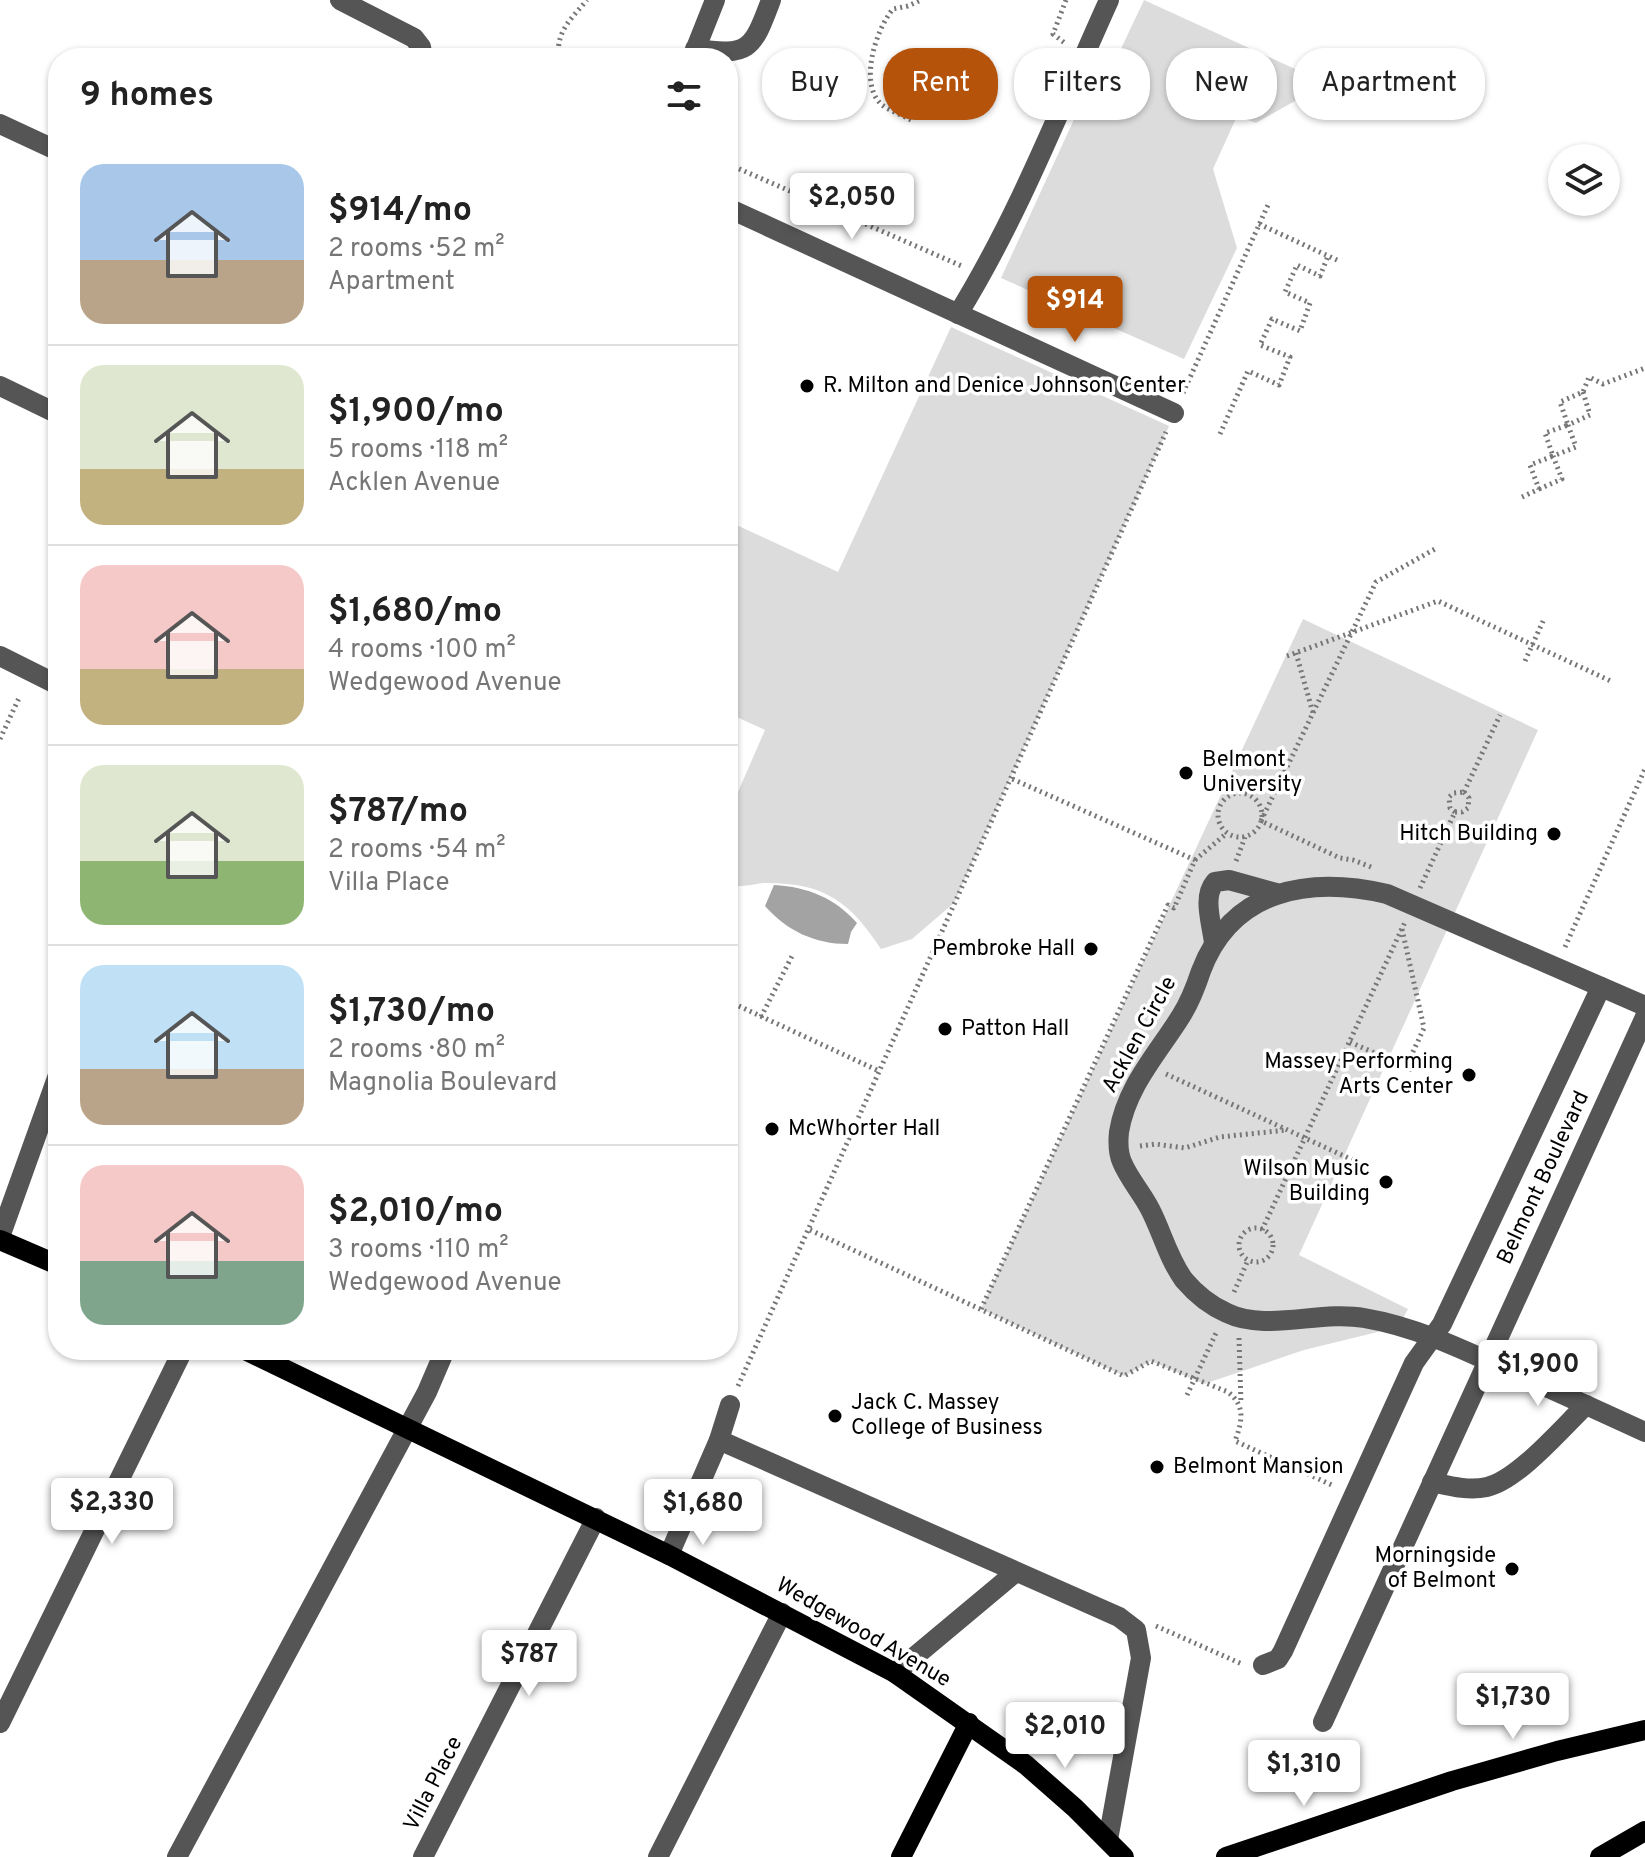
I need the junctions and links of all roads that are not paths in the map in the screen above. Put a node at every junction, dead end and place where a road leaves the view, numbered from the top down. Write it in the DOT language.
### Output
graph roads {
  1 [pos="340,0"];
  2 [pos="715,0"];
  3 [pos="771,0"];
  4 [pos="1109,0"];
  5 [pos="421,48"];
  6 [pos="696,48"];
  7 [pos="738,49"];
  8 [pos="0,124"];
  9 [pos="48,146"];
  10 [pos="738,213"];
  11 [pos="958,314"];
  12 [pos="0,386"];
  13 [pos="48,409"];
  14 [pos="1174,413"];
  15 [pos="0,656"];
  16 [pos="48,680"];
  17 [pos="1276,893"];
  18 [pos="1214,943"];
  19 [pos="1601,987"];
  20 [pos="1645,1006"];
  21 [pos="1645,1017"];
  22 [pos="48,1103"];
  23 [pos="0,1239"];
  24 [pos="48,1261"];
  25 [pos="1441,1341"];
  26 [pos="178,1360"];
  27 [pos="266,1360"];
  28 [pos="441,1360"];
  29 [pos="1487,1360"];
  30 [pos="730,1405"];
  31 [pos="1586,1405"];
  32 [pos="406,1427"];
  33 [pos="1645,1432"];
  34 [pos="719,1440"];
  35 [pos="1432,1482"];
  36 [pos="596,1518"];
  37 [pos="669,1555"];
  38 [pos="1016,1572"];
  39 [pos="782,1613"];
  40 [pos="1263,1665"];
  41 [pos="895,1673"];
  42 [pos="1323,1722"];
  43 [pos="0,1723"];
  44 [pos="969,1723"];
  45 [pos="1645,1730"];
  46 [pos="1645,1831"];
  47 [pos="1108,1840"];
  48 [pos="177,1857"];
  49 [pos="423,1857"];
  50 [pos="658,1857"];
  51 [pos="901,1857"];
  52 [pos="1124,1857"];
  53 [pos="1226,1857"];
  54 [pos="1600,1857"];
  1 -- 5 [label="street"];
  2 -- 6 [label="street"];
  3 -- 7 [label="street"];
  4 -- 11 [label="street"];
  8 -- 9 [label="street"];
  10 -- 11 [label="street"];
  11 -- 14 [label="street"];
  12 -- 13 [label="street"];
  15 -- 16 [label="street"];
  17 -- 18 [label="street, Acklen Circle"];
  17 -- 18 [label="street"];
  17 -- 19 [label="street, Acklen Circle"];
  18 -- 25 [label="street, Acklen Circle"];
  19 -- 20 [label="street, Acklen Circle"];
  19 -- 25 [label="street"];
  21 -- 29 [label="street, Belmont Boulevard"];
  22 -- 23 [label="street"];
  23 -- 24 [label="main road"];
  25 -- 29 [label="street"];
  25 -- 40 [label="street"];
  26 -- 43 [label="street"];
  27 -- 32 [label="main road, Wedgewood Avenue"];
  28 -- 32 [label="street"];
  29 -- 31 [label="street"];
  29 -- 35 [label="street, Belmont Boulevard"];
  30 -- 34 [label="street"];
  31 -- 33 [label="street"];
  31 -- 35 [label="street"];
  32 -- 36 [label="main road, Wedgewood Avenue"];
  32 -- 48 [label="street"];
  34 -- 37 [label="street"];
  34 -- 38 [label="street"];
  35 -- 42 [label="street, Belmont Boulevard"];
  36 -- 37 [label="main road, Wedgewood Avenue"];
  36 -- 49 [label="street, Villa Place"];
  37 -- 39 [label="main road, Wedgewood Avenue"];
  38 -- 41 [label="street"];
  38 -- 47 [label="street"];
  39 -- 41 [label="main road, Wedgewood Avenue"];
  39 -- 50 [label="street"];
  41 -- 44 [label="main road, Wedgewood Avenue"];
  44 -- 47 [label="main road, Wedgewood Avenue"];
  44 -- 51 [label="main road"];
  45 -- 53 [label="main road"];
  46 -- 54 [label="main road"];
  47 -- 52 [label="main road, Wedgewood Avenue"];
}
